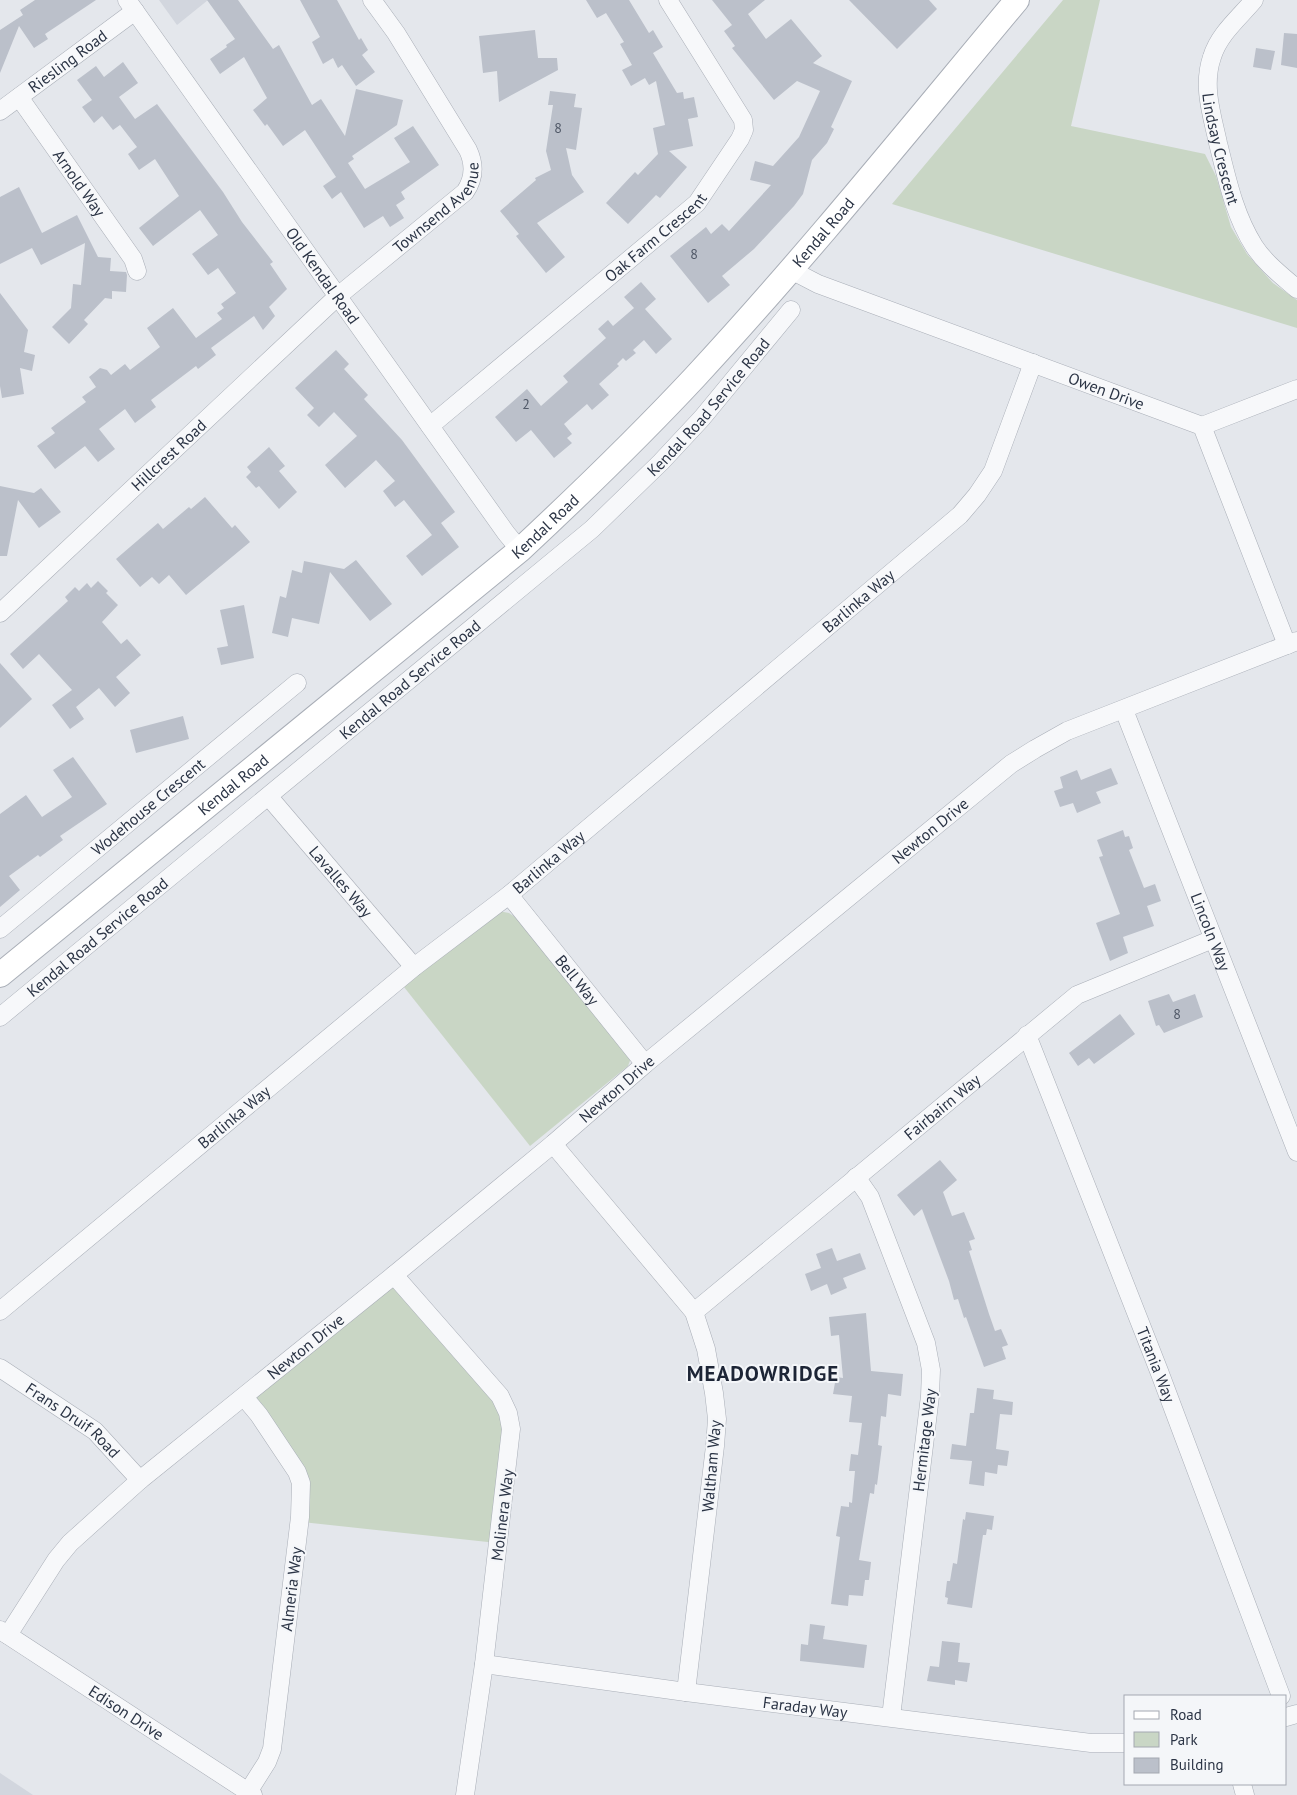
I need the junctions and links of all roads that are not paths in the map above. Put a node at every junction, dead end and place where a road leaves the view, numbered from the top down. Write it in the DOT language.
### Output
graph roads {
  1 [pos="372,0"];
  2 [pos="668,0"];
  3 [pos="1017,0"];
  4 [pos="1254,0"];
  5 [pos="131,6"];
  6 [pos="19,97"];
  7 [pos="0,110"];
  8 [pos="791,270"];
  9 [pos="137,271"];
  10 [pos="1297,289"];
  11 [pos="338,296"];
  12 [pos="791,310"];
  13 [pos="1033,364"];
  14 [pos="1297,389"];
  15 [pos="430,426"];
  16 [pos="1202,426"];
  17 [pos="520,550"];
  18 [pos="1,612"];
  19 [pos="1292,643"];
  20 [pos="297,683"];
  21 [pos="1124,710"];
  22 [pos="269,797"];
  23 [pos="509,895"];
  24 [pos="0,929"];
  25 [pos="1213,939"];
  26 [pos="414,967"];
  27 [pos="0,975"];
  28 [pos="0,1018"];
  29 [pos="1027,1035"];
  30 [pos="646,1064"];
  31 [pos="553,1144"];
  32 [pos="1297,1152"];
  33 [pos="856,1177"];
  34 [pos="394,1275"];
  35 [pos="0,1311"];
  36 [pos="694,1312"];
  37 [pos="0,1368"];
  38 [pos="244,1397"];
  39 [pos="140,1480"];
  40 [pos="4,1633"];
  41 [pos="484,1664"];
  42 [pos="686,1692"];
  43 [pos="1281,1695"];
  44 [pos="891,1717"];
  45 [pos="1124,1743"];
  46 [pos="251,1794"];
  47 [pos="465,1795"];
  1 -- 11 [label="street, Townsend Avenue"];
  2 -- 15 [label="street, Oak Farm Crescent"];
  3 -- 8 [label="main road, Kendal Road"];
  4 -- 10 [label="street, Lindsay Crescent"];
  5 -- 6 [label="street, Riesling Road"];
  5 -- 11 [label="street, Old Kendal Road"];
  6 -- 7 [label="street, Riesling Road"];
  6 -- 9 [label="street, Arnold Way"];
  8 -- 13 [label="street, Owen Drive"];
  8 -- 17 [label="main road, Kendal Road"];
  11 -- 15 [label="street, Old Kendal Road"];
  11 -- 18 [label="street, Hillcrest Road"];
  12 -- 22 [label="street, Kendal Road Service Road"];
  13 -- 16 [label="street, Owen Drive"];
  13 -- 23 [label="street, Barlinka Way"];
  14 -- 16 [label="street"];
  15 -- 17 [label="street, Old Kendal Road"];
  16 -- 19 [label="street"];
  17 -- 27 [label="main road, Kendal Road"];
  19 -- 21 [label="street, Newton Drive"];
  20 -- 24 [label="street, Wodehouse Crescent"];
  21 -- 25 [label="street, Lincoln Way"];
  21 -- 30 [label="street, Newton Drive"];
  22 -- 26 [label="street, Lavalles Way"];
  22 -- 28 [label="street, Kendal Road Service Road"];
  23 -- 26 [label="street, Barlinka Way"];
  23 -- 30 [label="street, Bell Way"];
  25 -- 29 [label="street, Fairbairn Way"];
  25 -- 32 [label="street, Lincoln Way"];
  26 -- 35 [label="street, Barlinka Way"];
  29 -- 33 [label="street, Fairbairn Way"];
  29 -- 43 [label="street, Titania Way"];
  30 -- 31 [label="street, Newton Drive"];
  31 -- 34 [label="street, Newton Drive"];
  31 -- 36 [label="street, Waltham Way"];
  33 -- 36 [label="street, Fairbairn Way"];
  33 -- 44 [label="street, Hermitage Way"];
  34 -- 38 [label="street, Newton Drive"];
  34 -- 41 [label="street, Molinera Way"];
  36 -- 42 [label="street, Waltham Way"];
  37 -- 39 [label="street, Frans Druif Road"];
  38 -- 39 [label="street, Newton Drive"];
  38 -- 46 [label="street, Almeria Way"];
  39 -- 40 [label="street, Newton Drive"];
  40 -- 46 [label="street, Edison Drive"];
  41 -- 42 [label="street, Faraday Way"];
  41 -- 47 [label="street, Molinera Way"];
  42 -- 44 [label="street, Faraday Way"];
  44 -- 45 [label="street, Faraday Way"];
}
